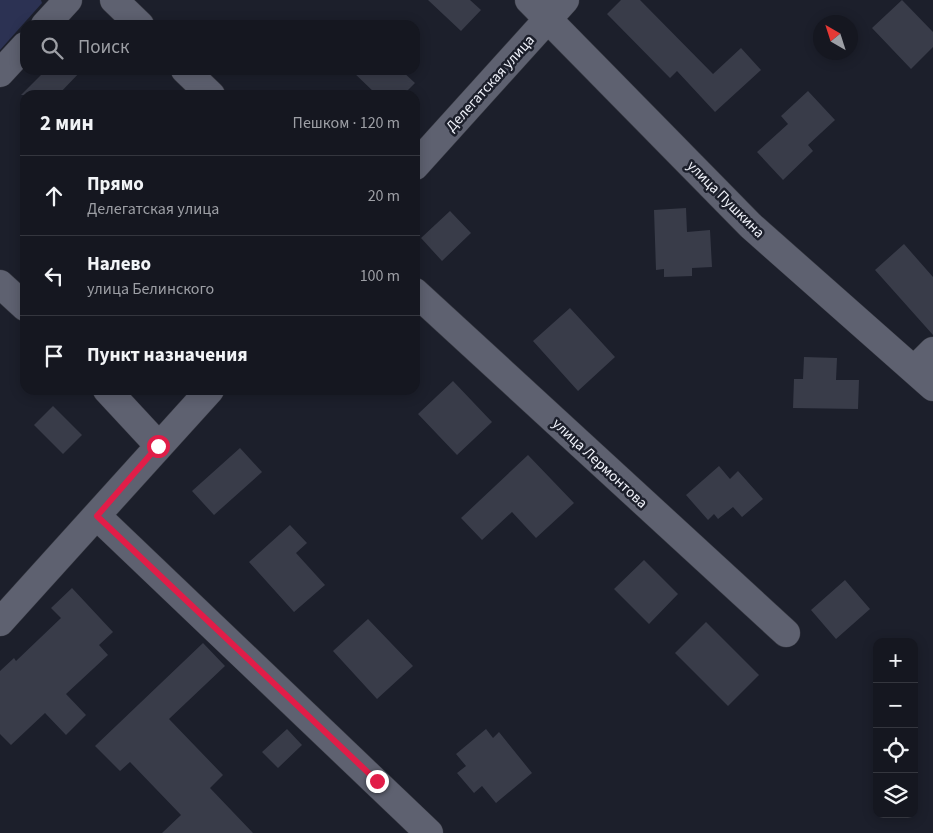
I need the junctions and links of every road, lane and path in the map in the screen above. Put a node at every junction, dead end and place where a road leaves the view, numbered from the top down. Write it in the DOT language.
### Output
graph roads {
  1 [pos="68,0"];
  2 [pos="114,0"];
  3 [pos="529,0"];
  4 [pos="557,9"];
  5 [pos="50,20"];
  6 [pos="135,20"];
  7 [pos="20,51"];
  8 [pos="0,72"];
  9 [pos="190,75"];
  10 [pos="206,90"];
  11 [pos="420,160"];
  12 [pos="0,284"];
  13 [pos="420,297"];
  14 [pos="20,302"];
  15 [pos="933,351"];
  16 [pos="924,378"];
  17 [pos="112,395"];
  18 [pos="205,395"];
  19 [pos="158,446"];
  20 [pos="97,516"];
  21 [pos="0,622"];
  22 [pos="786,633"];
  23 [pos="429,833"];
  1 -- 5 [label="street"];
  2 -- 6 [label="street"];
  3 -- 4 [label="street, улица Пушкина"];
  4 -- 11 [label="street, Делегатская улица"];
  4 -- 16 [label="street, улица Пушкина"];
  7 -- 8 [label="street"];
  9 -- 10 [label="street"];
  12 -- 14 [label="street"];
  13 -- 22 [label="street, улица Лермонтова"];
  15 -- 16 [label="street"];
  17 -- 19 [label="street"];
  18 -- 19 [label="street"];
  19 -- 20 [label="street"];
  20 -- 21 [label="street"];
  20 -- 23 [label="street"];
}
